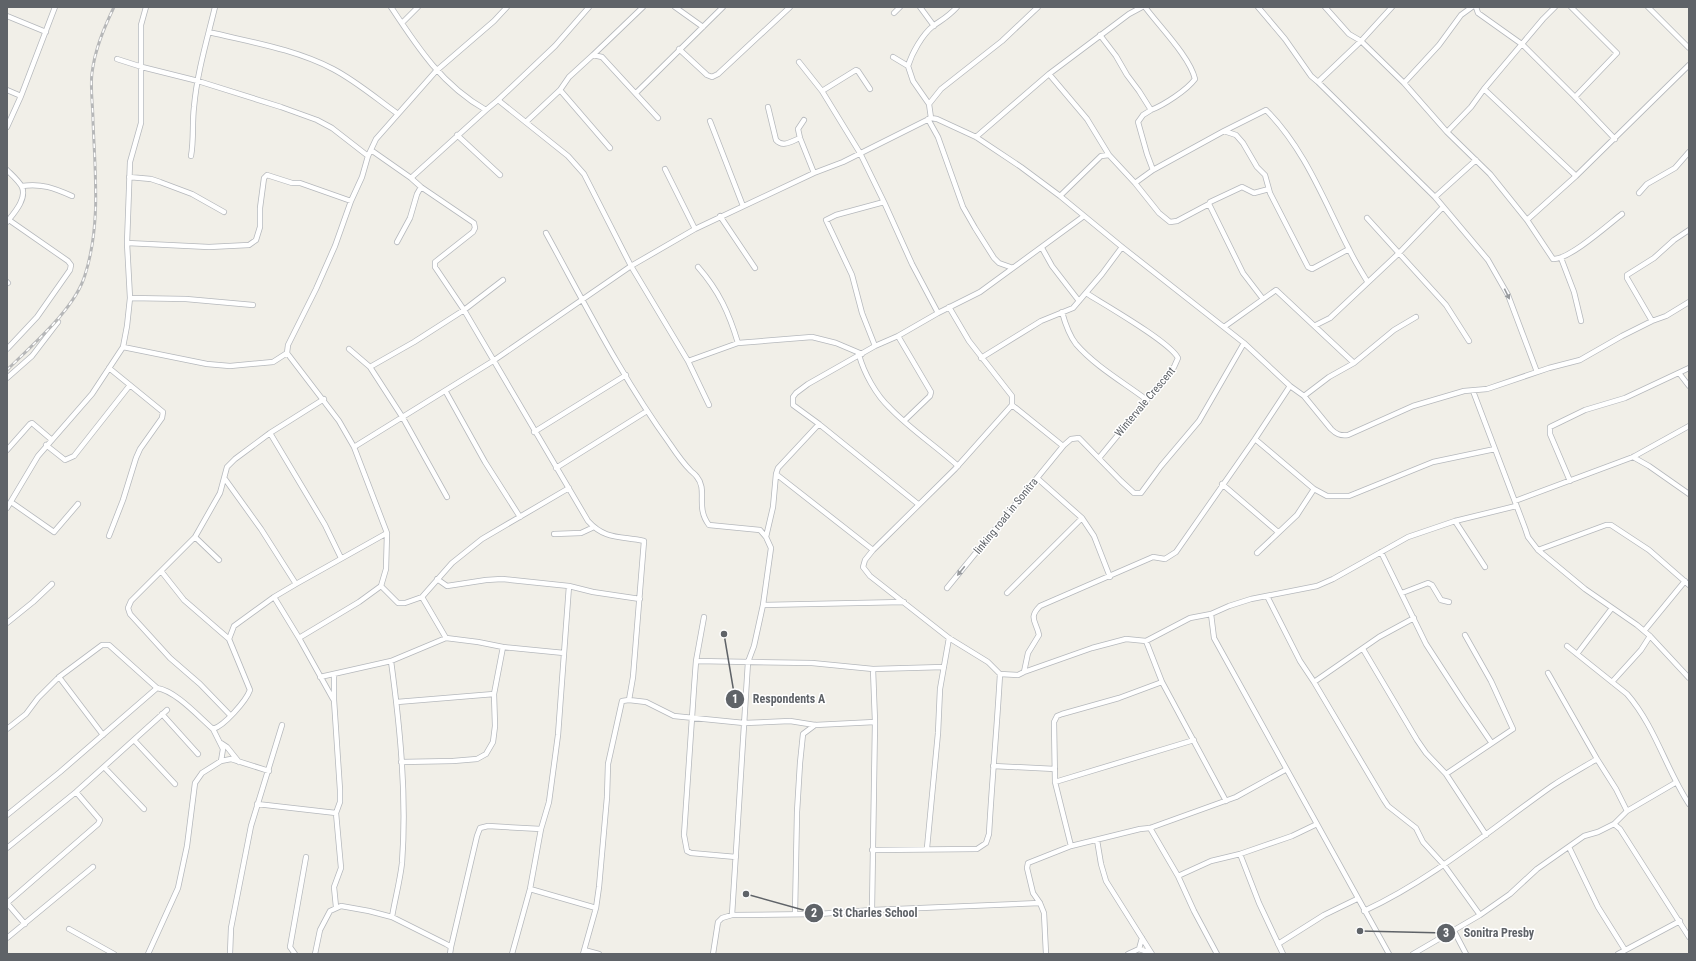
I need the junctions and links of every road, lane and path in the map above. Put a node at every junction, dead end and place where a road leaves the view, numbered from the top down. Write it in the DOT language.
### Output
graph roads {
  1 [pos="55,7"];
  2 [pos="146,7"];
  3 [pos="216,7"];
  4 [pos="391,7"];
  5 [pos="418,7"];
  6 [pos="507,7"];
  7 [pos="589,7"];
  8 [pos="643,7"];
  9 [pos="675,7"];
  10 [pos="723,7"];
  11 [pos="790,7"];
  12 [pos="900,7"];
  13 [pos="920,7"];
  14 [pos="957,7"];
  15 [pos="1038,7"];
  16 [pos="1142,7"];
  17 [pos="1145,7"];
  18 [pos="1258,7"];
  19 [pos="1325,7"];
  20 [pos="1392,7"];
  21 [pos="1472,7"];
  22 [pos="1476,7"];
  23 [pos="1555,7"];
  24 [pos="1571,7"];
  25 [pos="1648,7"];
  26 [pos="894,13"];
  27 [pos="7,16"];
  28 [pos="402,23"];
  29 [pos="934,26"];
  30 [pos="703,27"];
  31 [pos="46,32"];
  32 [pos="209,32"];
  33 [pos="1100,35"];
  34 [pos="1361,41"];
  35 [pos="1522,45"];
  36 [pos="1689,48"];
  37 [pos="679,49"];
  38 [pos="593,55"];
  39 [pos="894,57"];
  40 [pos="117,59"];
  41 [pos="799,62"];
  42 [pos="1689,65"];
  43 [pos="908,66"];
  44 [pos="142,68"];
  45 [pos="436,72"];
  46 [pos="1049,74"];
  47 [pos="198,81"];
  48 [pos="1318,82"];
  49 [pos="1404,83"];
  50 [pos="870,89"];
  51 [pos="1484,89"];
  52 [pos="7,90"];
  53 [pos="560,90"];
  54 [pos="822,91"];
  55 [pos="636,93"];
  56 [pos="21,96"];
  57 [pos="1575,97"];
  58 [pos="498,100"];
  59 [pos="929,104"];
  60 [pos="768,107"];
  61 [pos="486,110"];
  62 [pos="1151,110"];
  63 [pos="398,114"];
  64 [pos="658,118"];
  65 [pos="930,118"];
  66 [pos="804,120"];
  67 [pos="710,121"];
  68 [pos="526,122"];
  69 [pos="7,127"];
  70 [pos="1224,130"];
  71 [pos="1447,132"];
  72 [pos="456,135"];
  73 [pos="976,137"];
  74 [pos="800,138"];
  75 [pos="1614,139"];
  76 [pos="610,148"];
  77 [pos="371,150"];
  78 [pos="1689,152"];
  79 [pos="860,153"];
  80 [pos="1109,155"];
  81 [pos="190,156"];
  82 [pos="368,156"];
  83 [pos="1476,160"];
  84 [pos="665,169"];
  85 [pos="7,170"];
  86 [pos="1153,170"];
  87 [pos="814,173"];
  88 [pos="500,175"];
  89 [pos="1576,176"];
  90 [pos="129,177"];
  91 [pos="411,178"];
  92 [pos="1135,183"];
  93 [pos="22,186"];
  94 [pos="421,187"];
  95 [pos="1269,189"];
  96 [pos="1639,193"];
  97 [pos="72,196"];
  98 [pos="1060,196"];
  99 [pos="1435,197"];
  100 [pos="350,201"];
  101 [pos="884,202"];
  102 [pos="1209,204"];
  103 [pos="743,206"];
  104 [pos="1444,206"];
  105 [pos="224,212"];
  106 [pos="1622,214"];
  107 [pos="720,216"];
  108 [pos="1084,216"];
  109 [pos="1367,218"];
  110 [pos="1527,220"];
  111 [pos="8,221"];
  112 [pos="695,229"];
  113 [pos="1689,230"];
  114 [pos="546,232"];
  115 [pos="397,242"];
  116 [pos="127,243"];
  117 [pos="1122,247"];
  118 [pos="1042,248"];
  119 [pos="1349,249"];
  120 [pos="1399,252"];
  121 [pos="1560,258"];
  122 [pos="631,266"];
  123 [pos="698,267"];
  124 [pos="755,268"];
  125 [pos="1013,268"];
  126 [pos="503,280"];
  127 [pos="1367,281"];
  128 [pos="1086,292"];
  129 [pos="130,298"];
  130 [pos="1263,299"];
  131 [pos="582,300"];
  132 [pos="1079,301"];
  133 [pos="1689,302"];
  134 [pos="253,304"];
  135 [pos="950,307"];
  136 [pos="464,310"];
  137 [pos="1062,312"];
  138 [pos="938,313"];
  139 [pos="1416,317"];
  140 [pos="1581,321"];
  141 [pos="1652,321"];
  142 [pos="58,322"];
  143 [pos="1316,325"];
  144 [pos="1224,327"];
  145 [pos="898,336"];
  146 [pos="1469,341"];
  147 [pos="738,343"];
  148 [pos="1244,343"];
  149 [pos="875,346"];
  150 [pos="123,347"];
  151 [pos="7,349"];
  152 [pos="349,349"];
  153 [pos="287,353"];
  154 [pos="860,355"];
  155 [pos="981,358"];
  156 [pos="493,361"];
  157 [pos="688,361"];
  158 [pos="1354,363"];
  159 [pos="370,367"];
  160 [pos="109,368"];
  161 [pos="1689,368"];
  162 [pos="1537,372"];
  163 [pos="1679,373"];
  164 [pos="626,375"];
  165 [pos="7,378"];
  166 [pos="130,385"];
  167 [pos="1290,386"];
  168 [pos="1689,386"];
  169 [pos="1472,391"];
  170 [pos="446,392"];
  171 [pos="1304,396"];
  172 [pos="324,399"];
  173 [pos="1147,400"];
  174 [pos="709,405"];
  175 [pos="1012,405"];
  176 [pos="647,411"];
  177 [pos="402,418"];
  178 [pos="904,421"];
  179 [pos="819,424"];
  180 [pos="1689,426"];
  181 [pos="534,432"];
  182 [pos="270,433"];
  183 [pos="1255,439"];
  184 [pos="52,440"];
  185 [pos="1065,443"];
  186 [pos="46,446"];
  187 [pos="354,447"];
  188 [pos="1495,449"];
  189 [pos="7,450"];
  190 [pos="1633,456"];
  191 [pos="1099,458"];
  192 [pos="958,466"];
  193 [pos="556,468"];
  194 [pos="776,474"];
  195 [pos="225,478"];
  196 [pos="1037,478"];
  197 [pos="1570,481"];
  198 [pos="1222,484"];
  199 [pos="569,488"];
  200 [pos="1314,489"];
  201 [pos="1689,494"];
  202 [pos="447,497"];
  203 [pos="11,502"];
  204 [pos="1516,503"];
  205 [pos="78,504"];
  206 [pos="918,504"];
  207 [pos="7,508"];
  208 [pos="520,517"];
  209 [pos="1082,518"];
  210 [pos="1455,521"];
  211 [pos="594,527"];
  212 [pos="1278,532"];
  213 [pos="387,533"];
  214 [pos="554,534"];
  215 [pos="109,536"];
  216 [pos="195,537"];
  217 [pos="766,537"];
  218 [pos="873,550"];
  219 [pos="1538,550"];
  220 [pos="1381,552"];
  221 [pos="1257,553"];
  222 [pos="341,558"];
  223 [pos="219,560"];
  224 [pos="1486,566"];
  225 [pos="161,571"];
  226 [pos="1110,577"];
  227 [pos="437,579"];
  228 [pos="1685,581"];
  229 [pos="52,584"];
  230 [pos="296,584"];
  231 [pos="1689,584"];
  232 [pos="381,586"];
  233 [pos="569,586"];
  234 [pos="947,588"];
  235 [pos="1007,593"];
  236 [pos="1402,593"];
  237 [pos="1267,596"];
  238 [pos="274,597"];
  239 [pos="422,597"];
  240 [pos="640,599"];
  241 [pos="904,602"];
  242 [pos="1449,602"];
  243 [pos="763,605"];
  244 [pos="1612,608"];
  245 [pos="1211,614"];
  246 [pos="704,617"];
  247 [pos="1414,618"];
  248 [pos="7,623"];
  249 [pos="1644,631"];
  250 [pos="1465,635"];
  251 [pos="1650,636"];
  252 [pos="300,638"];
  253 [pos="446,638"];
  254 [pos="949,638"];
  255 [pos="229,639"];
  256 [pos="1146,640"];
  257 [pos="1567,646"];
  258 [pos="503,647"];
  259 [pos="1363,649"];
  260 [pos="564,653"];
  261 [pos="1577,654"];
  262 [pos="391,661"];
  263 [pos="696,661"];
  264 [pos="748,662"];
  265 [pos="944,667"];
  266 [pos="873,669"];
  267 [pos="1024,672"];
  268 [pos="1548,673"];
  269 [pos="334,674"];
  270 [pos="1000,674"];
  271 [pos="320,677"];
  272 [pos="59,678"];
  273 [pos="1689,678"];
  274 [pos="1162,682"];
  275 [pos="1314,682"];
  276 [pos="1612,682"];
  277 [pos="157,688"];
  278 [pos="494,694"];
  279 [pos="334,700"];
  280 [pos="629,700"];
  281 [pos="397,702"];
  282 [pos="167,710"];
  283 [pos="162,714"];
  284 [pos="230,714"];
  285 [pos="691,718"];
  286 [pos="875,722"];
  287 [pos="744,723"];
  288 [pos="282,725"];
  289 [pos="815,725"];
  290 [pos="7,729"];
  291 [pos="213,729"];
  292 [pos="103,735"];
  293 [pos="134,740"];
  294 [pos="1194,740"];
  295 [pos="1491,742"];
  296 [pos="221,743"];
  297 [pos="198,754"];
  298 [pos="1597,759"];
  299 [pos="221,760"];
  300 [pos="239,762"];
  301 [pos="401,762"];
  302 [pos="993,766"];
  303 [pos="104,767"];
  304 [pos="1055,769"];
  305 [pos="1286,770"];
  306 [pos="269,771"];
  307 [pos="1446,774"];
  308 [pos="1055,782"];
  309 [pos="1675,783"];
  310 [pos="176,784"];
  311 [pos="76,792"];
  312 [pos="1226,801"];
  313 [pos="257,804"];
  314 [pos="1689,804"];
  315 [pos="144,809"];
  316 [pos="1627,811"];
  317 [pos="336,813"];
  318 [pos="7,815"];
  319 [pos="1317,824"];
  320 [pos="1614,824"];
  321 [pos="1150,828"];
  322 [pos="541,829"];
  323 [pos="1486,835"];
  324 [pos="1097,840"];
  325 [pos="1071,846"];
  326 [pos="1569,847"];
  327 [pos="7,848"];
  328 [pos="927,848"];
  329 [pos="872,850"];
  330 [pos="1240,854"];
  331 [pos="306,857"];
  332 [pos="736,857"];
  333 [pos="1444,865"];
  334 [pos="94,867"];
  335 [pos="1178,876"];
  336 [pos="530,889"];
  337 [pos="1357,899"];
  338 [pos="7,903"];
  339 [pos="1040,904"];
  340 [pos="336,907"];
  341 [pos="596,908"];
  342 [pos="872,910"];
  343 [pos="1364,911"];
  344 [pos="795,914"];
  345 [pos="732,915"];
  346 [pos="1480,915"];
  347 [pos="392,917"];
  348 [pos="1680,921"];
  349 [pos="25,924"];
  350 [pos="69,929"];
  351 [pos="1454,930"];
  352 [pos="1689,937"];
  353 [pos="7,938"];
  354 [pos="1142,938"];
  355 [pos="1278,944"];
  356 [pos="451,947"];
  357 [pos="1138,949"];
  358 [pos="1625,950"];
  359 [pos="583,952"];
  360 [pos="1151,953"];
  361 [pos="114,954"];
  362 [pos="148,954"];
  363 [pos="230,954"];
  364 [pos="295,954"];
  365 [pos="315,954"];
  366 [pos="450,954"];
  367 [pos="512,954"];
  368 [pos="599,954"];
  369 [pos="713,954"];
  370 [pos="1046,954"];
  371 [pos="1128,954"];
  372 [pos="1217,954"];
  373 [pos="1283,954"];
  374 [pos="1388,954"];
  375 [pos="1413,954"];
  376 [pos="1466,954"];
  377 [pos="1618,954"];
  1 -- 31 [label="street"];
  2 -- 44 [label="street"];
  3 -- 32 [label="street"];
  4 -- 28 [label="street"];
  5 -- 28 [label="street"];
  6 -- 45 [label="street"];
  7 -- 58 [label="street"];
  8 -- 38 [label="street"];
  9 -- 30 [label="street"];
  10 -- 30 [label="street"];
  11 -- 37 [label="street"];
  12 -- 26 [label="street"];
  13 -- 29 [label="street"];
  14 -- 29 [label="street"];
  15 -- 59 [label="street"];
  16 -- 33 [label="street"];
  17 -- 62 [label="street"];
  18 -- 48 [label="street"];
  19 -- 34 [label="street"];
  20 -- 34 [label="street"];
  21 -- 49 [label="street"];
  22 -- 35 [label="street"];
  23 -- 35 [label="street"];
  24 -- 57 [label="street"];
  25 -- 36 [label="street"];
  27 -- 31 [label="street"];
  28 -- 45 [label="street"];
  29 -- 43 [label="street"];
  30 -- 37 [label="street"];
  31 -- 56 [label="street"];
  32 -- 47 [label="street"];
  32 -- 63 [label="street"];
  33 -- 46 [label="street"];
  33 -- 62 [label="street"];
  34 -- 48 [label="street"];
  34 -- 49 [label="street"];
  35 -- 51 [label="street"];
  35 -- 57 [label="street"];
  37 -- 55 [label="street"];
  38 -- 53 [label="street"];
  38 -- 55 [label="street"];
  39 -- 43 [label="street"];
  40 -- 44 [label="street"];
  41 -- 54 [label="street"];
  42 -- 75 [label="street"];
  43 -- 59 [label="street"];
  44 -- 47 [label="street"];
  44 -- 90 [label="street"];
  45 -- 61 [label="street"];
  45 -- 63 [label="street"];
  46 -- 73 [label="street"];
  46 -- 80 [label="street"];
  47 -- 81 [label="street"];
  47 -- 82 [label="street"];
  48 -- 99 [label="street"];
  49 -- 71 [label="street"];
  50 -- 54 [label="street"];
  51 -- 71 [label="street"];
  51 -- 89 [label="street"];
  52 -- 56 [label="street"];
  53 -- 68 [label="street"];
  53 -- 76 [label="street"];
  54 -- 79 [label="street"];
  55 -- 64 [label="street"];
  56 -- 69 [label="street"];
  57 -- 75 [label="street"];
  58 -- 61 [label="street"];
  58 -- 68 [label="street"];
  59 -- 65 [label="street"];
  60 -- 74 [label="street"];
  61 -- 72 [label="street"];
  62 -- 86 [label="street"];
  63 -- 77 [label="street"];
  65 -- 73 [label="street"];
  65 -- 79 [label="street"];
  65 -- 125 [label="street"];
  66 -- 74 [label="street"];
  67 -- 103 [label="street"];
  68 -- 122 [label="street"];
  70 -- 86 [label="street"];
  70 -- 95 [label="street"];
  70 -- 119 [label="street"];
  71 -- 83 [label="street"];
  72 -- 88 [label="street"];
  72 -- 91 [label="street"];
  73 -- 98 [label="street"];
  74 -- 87 [label="street"];
  75 -- 89 [label="street"];
  77 -- 82 [label="street"];
  77 -- 91 [label="street"];
  78 -- 96 [label="street"];
  79 -- 87 [label="street"];
  79 -- 101 [label="street"];
  80 -- 92 [label="street"];
  80 -- 98 [label="street"];
  82 -- 100 [label="street"];
  83 -- 99 [label="street"];
  83 -- 110 [label="street"];
  84 -- 112 [label="street"];
  85 -- 93 [label="street"];
  86 -- 92 [label="street"];
  87 -- 103 [label="street"];
  89 -- 110 [label="street"];
  90 -- 105 [label="street"];
  90 -- 116 [label="street"];
  91 -- 94 [label="street"];
  92 -- 102 [label="street"];
  93 -- 97 [label="street"];
  93 -- 111 [label="street"];
  94 -- 115 [label="street"];
  94 -- 136 [label="street"];
  95 -- 102 [label="street"];
  95 -- 119 [label="street"];
  98 -- 108 [label="street"];
  99 -- 104 [label="street"];
  100 -- 116 [label="street"];
  100 -- 153 [label="street"];
  101 -- 138 [label="street"];
  101 -- 149 [label="street"];
  102 -- 130 [label="street"];
  103 -- 107 [label="street"];
  104 -- 120 [label="street"];
  104 -- 162 [label="street, one-way"];
  106 -- 121 [label="street"];
  107 -- 112 [label="street"];
  107 -- 124 [label="street"];
  108 -- 117 [label="street"];
  108 -- 118 [label="street"];
  109 -- 120 [label="street"];
  110 -- 121 [label="street"];
  111 -- 151 [label="street"];
  112 -- 122 [label="street"];
  113 -- 141 [label="street"];
  114 -- 131 [label="street"];
  116 -- 129 [label="street"];
  117 -- 128 [label="street"];
  117 -- 144 [label="street"];
  118 -- 125 [label="street"];
  118 -- 132 [label="street"];
  119 -- 127 [label="street"];
  120 -- 127 [label="street"];
  120 -- 146 [label="street"];
  121 -- 140 [label="street"];
  122 -- 131 [label="street"];
  122 -- 157 [label="street"];
  123 -- 147 [label="street"];
  125 -- 135 [label="street"];
  126 -- 136 [label="street"];
  127 -- 143 [label="street"];
  128 -- 132 [label="street"];
  128 -- 173 [label="street, Wintervale Crescent"];
  129 -- 134 [label="street"];
  129 -- 150 [label="street"];
  130 -- 143 [label="street"];
  130 -- 144 [label="street"];
  131 -- 156 [label="street"];
  131 -- 164 [label="street"];
  132 -- 137 [label="street"];
  133 -- 141 [label="street"];
  135 -- 138 [label="street"];
  135 -- 155 [label="street"];
  136 -- 156 [label="street"];
  136 -- 159 [label="street"];
  137 -- 155 [label="street"];
  137 -- 173 [label="street"];
  138 -- 145 [label="street"];
  139 -- 158 [label="street"];
  141 -- 162 [label="street"];
  142 -- 165 [label="street"];
  143 -- 158 [label="street"];
  144 -- 148 [label="street"];
  145 -- 149 [label="street"];
  145 -- 178 [label="street"];
  147 -- 154 [label="street"];
  147 -- 157 [label="street"];
  148 -- 167 [label="street"];
  148 -- 191 [label="street"];
  149 -- 154 [label="street"];
  150 -- 153 [label="street"];
  150 -- 160 [label="street"];
  152 -- 159 [label="street"];
  153 -- 172 [label="street"];
  154 -- 178 [label="street"];
  154 -- 179 [label="street"];
  155 -- 175 [label="street"];
  156 -- 170 [label="street"];
  156 -- 181 [label="street"];
  157 -- 174 [label="street"];
  158 -- 171 [label="street"];
  159 -- 177 [label="street"];
  160 -- 166 [label="street"];
  160 -- 184 [label="street"];
  161 -- 163 [label="street"];
  162 -- 169 [label="street"];
  163 -- 168 [label="street"];
  163 -- 197 [label="street"];
  164 -- 176 [label="street"];
  164 -- 181 [label="street"];
  166 -- 186 [label="street"];
  166 -- 215 [label="street"];
  167 -- 171 [label="street"];
  167 -- 183 [label="street"];
  169 -- 171 [label="street"];
  169 -- 188 [label="street"];
  170 -- 177 [label="street"];
  170 -- 208 [label="street"];
  172 -- 182 [label="street"];
  172 -- 187 [label="street"];
  173 -- 191 [label="street, Wintervale Crescent"];
  175 -- 185 [label="street"];
  175 -- 192 [label="street"];
  176 -- 193 [label="street"];
  176 -- 217 [label="street"];
  177 -- 187 [label="street"];
  177 -- 202 [label="street"];
  178 -- 192 [label="street"];
  179 -- 194 [label="street"];
  179 -- 206 [label="street"];
  180 -- 190 [label="street"];
  181 -- 193 [label="street"];
  182 -- 195 [label="street"];
  182 -- 222 [label="street"];
  183 -- 198 [label="street"];
  183 -- 200 [label="street"];
  184 -- 186 [label="street"];
  184 -- 189 [label="street"];
  185 -- 191 [label="street"];
  185 -- 196 [label="street, linking road in Sonitra"];
  186 -- 203 [label="street"];
  187 -- 213 [label="street"];
  188 -- 200 [label="street"];
  188 -- 204 [label="street"];
  190 -- 197 [label="street"];
  190 -- 201 [label="street"];
  192 -- 206 [label="street"];
  193 -- 199 [label="street"];
  194 -- 217 [label="street"];
  194 -- 218 [label="street"];
  195 -- 216 [label="street"];
  195 -- 230 [label="street"];
  196 -- 209 [label="street"];
  196 -- 234 [label="street, linking road in Sonitra, one-way"];
  197 -- 204 [label="street"];
  198 -- 212 [label="street"];
  198 -- 226 [label="street"];
  199 -- 208 [label="street"];
  199 -- 211 [label="street"];
  200 -- 212 [label="street"];
  203 -- 205 [label="street"];
  203 -- 207 [label="street"];
  204 -- 210 [label="street"];
  204 -- 219 [label="street"];
  206 -- 218 [label="street"];
  208 -- 227 [label="street"];
  209 -- 226 [label="street"];
  209 -- 235 [label="street"];
  210 -- 220 [label="street"];
  210 -- 224 [label="street"];
  211 -- 214 [label="street"];
  211 -- 240 [label="street"];
  212 -- 221 [label="street"];
  213 -- 222 [label="street"];
  213 -- 232 [label="street"];
  216 -- 223 [label="street"];
  216 -- 225 [label="street"];
  217 -- 243 [label="street"];
  218 -- 241 [label="street"];
  219 -- 228 [label="street"];
  219 -- 244 [label="street"];
  220 -- 236 [label="street"];
  220 -- 237 [label="street"];
  222 -- 230 [label="street"];
  225 -- 255 [label="street"];
  225 -- 284 [label="street"];
  226 -- 267 [label="street"];
  227 -- 233 [label="street"];
  227 -- 239 [label="street"];
  228 -- 231 [label="street"];
  228 -- 249 [label="street"];
  229 -- 248 [label="street"];
  230 -- 238 [label="street"];
  232 -- 239 [label="street"];
  232 -- 252 [label="street"];
  233 -- 240 [label="street"];
  233 -- 260 [label="street"];
  236 -- 242 [label="street"];
  236 -- 247 [label="street"];
  237 -- 245 [label="street"];
  237 -- 275 [label="street"];
  238 -- 252 [label="street"];
  238 -- 255 [label="street"];
  239 -- 253 [label="street"];
  240 -- 280 [label="street"];
  241 -- 243 [label="street"];
  241 -- 254 [label="street"];
  243 -- 264 [label="street"];
  244 -- 249 [label="street"];
  244 -- 261 [label="street"];
  245 -- 256 [label="street"];
  245 -- 305 [label="street"];
  246 -- 263 [label="street"];
  247 -- 259 [label="street"];
  247 -- 295 [label="street"];
  249 -- 251 [label="street"];
  250 -- 295 [label="street"];
  251 -- 273 [label="street"];
  251 -- 276 [label="street"];
  252 -- 271 [label="street"];
  253 -- 258 [label="street"];
  253 -- 262 [label="street"];
  254 -- 265 [label="street"];
  254 -- 270 [label="street"];
  255 -- 284 [label="street"];
  256 -- 267 [label="street"];
  256 -- 274 [label="street"];
  257 -- 261 [label="street"];
  258 -- 260 [label="street"];
  258 -- 278 [label="street"];
  259 -- 275 [label="street"];
  259 -- 307 [label="street"];
  260 -- 322 [label="street"];
  261 -- 276 [label="street"];
  262 -- 269 [label="street"];
  262 -- 281 [label="street"];
  263 -- 264 [label="street"];
  263 -- 285 [label="street"];
  264 -- 266 [label="street"];
  264 -- 287 [label="street"];
  265 -- 266 [label="street"];
  265 -- 328 [label="street"];
  266 -- 286 [label="street"];
  267 -- 270 [label="street"];
  268 -- 298 [label="street"];
  269 -- 271 [label="street"];
  269 -- 279 [label="street"];
  270 -- 302 [label="street"];
  271 -- 279 [label="street"];
  272 -- 277 [label="street"];
  272 -- 290 [label="street"];
  272 -- 292 [label="street"];
  274 -- 294 [label="street"];
  274 -- 304 [label="street"];
  275 -- 333 [label="street"];
  276 -- 309 [label="street"];
  277 -- 291 [label="street"];
  277 -- 292 [label="street"];
  278 -- 281 [label="street"];
  278 -- 301 [label="street"];
  279 -- 317 [label="street"];
  280 -- 285 [label="street"];
  280 -- 341 [label="street"];
  281 -- 301 [label="street"];
  282 -- 283 [label="street"];
  283 -- 293 [label="street"];
  283 -- 297 [label="street"];
  284 -- 291 [label="street"];
  285 -- 287 [label="street"];
  285 -- 332 [label="street"];
  286 -- 289 [label="street"];
  286 -- 329 [label="street"];
  287 -- 289 [label="street"];
  287 -- 332 [label="street"];
  288 -- 306 [label="street"];
  289 -- 344 [label="street"];
  291 -- 296 [label="street"];
  292 -- 318 [label="street"];
  293 -- 303 [label="street"];
  293 -- 310 [label="street"];
  294 -- 308 [label="street"];
  294 -- 312 [label="street"];
  295 -- 307 [label="street"];
  296 -- 299 [label="street"];
  296 -- 300 [label="street"];
  298 -- 316 [label="street"];
  298 -- 323 [label="street"];
  299 -- 300 [label="street"];
  299 -- 362 [label="street"];
  300 -- 306 [label="street"];
  301 -- 347 [label="street"];
  302 -- 304 [label="street"];
  302 -- 328 [label="street"];
  303 -- 311 [label="street"];
  303 -- 315 [label="street"];
  304 -- 308 [label="street"];
  305 -- 312 [label="street"];
  305 -- 319 [label="street"];
  306 -- 313 [label="street"];
  307 -- 323 [label="street"];
  308 -- 325 [label="street"];
  309 -- 314 [label="street"];
  309 -- 316 [label="street"];
  311 -- 327 [label="street"];
  311 -- 338 [label="street"];
  312 -- 321 [label="street"];
  313 -- 317 [label="street"];
  313 -- 363 [label="street"];
  316 -- 320 [label="street"];
  317 -- 340 [label="street"];
  319 -- 330 [label="street"];
  319 -- 337 [label="street"];
  320 -- 326 [label="street"];
  320 -- 348 [label="street"];
  321 -- 324 [label="street"];
  321 -- 335 [label="street"];
  322 -- 336 [label="street"];
  322 -- 356 [label="street"];
  323 -- 333 [label="street"];
  324 -- 325 [label="street"];
  324 -- 354 [label="street"];
  325 -- 339 [label="street"];
  326 -- 346 [label="street"];
  326 -- 358 [label="street"];
  328 -- 329 [label="street"];
  329 -- 342 [label="street"];
  330 -- 335 [label="street"];
  330 -- 355 [label="street"];
  331 -- 364 [label="street"];
  332 -- 345 [label="street"];
  333 -- 343 [label="street"];
  333 -- 346 [label="street"];
  334 -- 349 [label="street"];
  335 -- 372 [label="street"];
  336 -- 341 [label="street"];
  336 -- 367 [label="street"];
  337 -- 343 [label="street"];
  337 -- 355 [label="street"];
  338 -- 349 [label="street"];
  339 -- 342 [label="street"];
  339 -- 370 [label="street"];
  340 -- 347 [label="street"];
  340 -- 365 [label="street"];
  341 -- 359 [label="street"];
  342 -- 344 [label="street"];
  343 -- 374 [label="street"];
  344 -- 345 [label="street"];
  345 -- 369 [label="street"];
  346 -- 351 [label="street"];
  347 -- 356 [label="street"];
  348 -- 352 [label="street"];
  348 -- 358 [label="street"];
  349 -- 353 [label="street"];
  350 -- 361 [label="street"];
  351 -- 375 [label="street"];
  351 -- 376 [label="street"];
  354 -- 357 [label="street"];
  354 -- 360 [label="street"];
  355 -- 373 [label="street"];
  356 -- 366 [label="street"];
  357 -- 360 [label="street"];
  357 -- 371 [label="street"];
  358 -- 377 [label="street"];
  359 -- 368 [label="street"];
}
